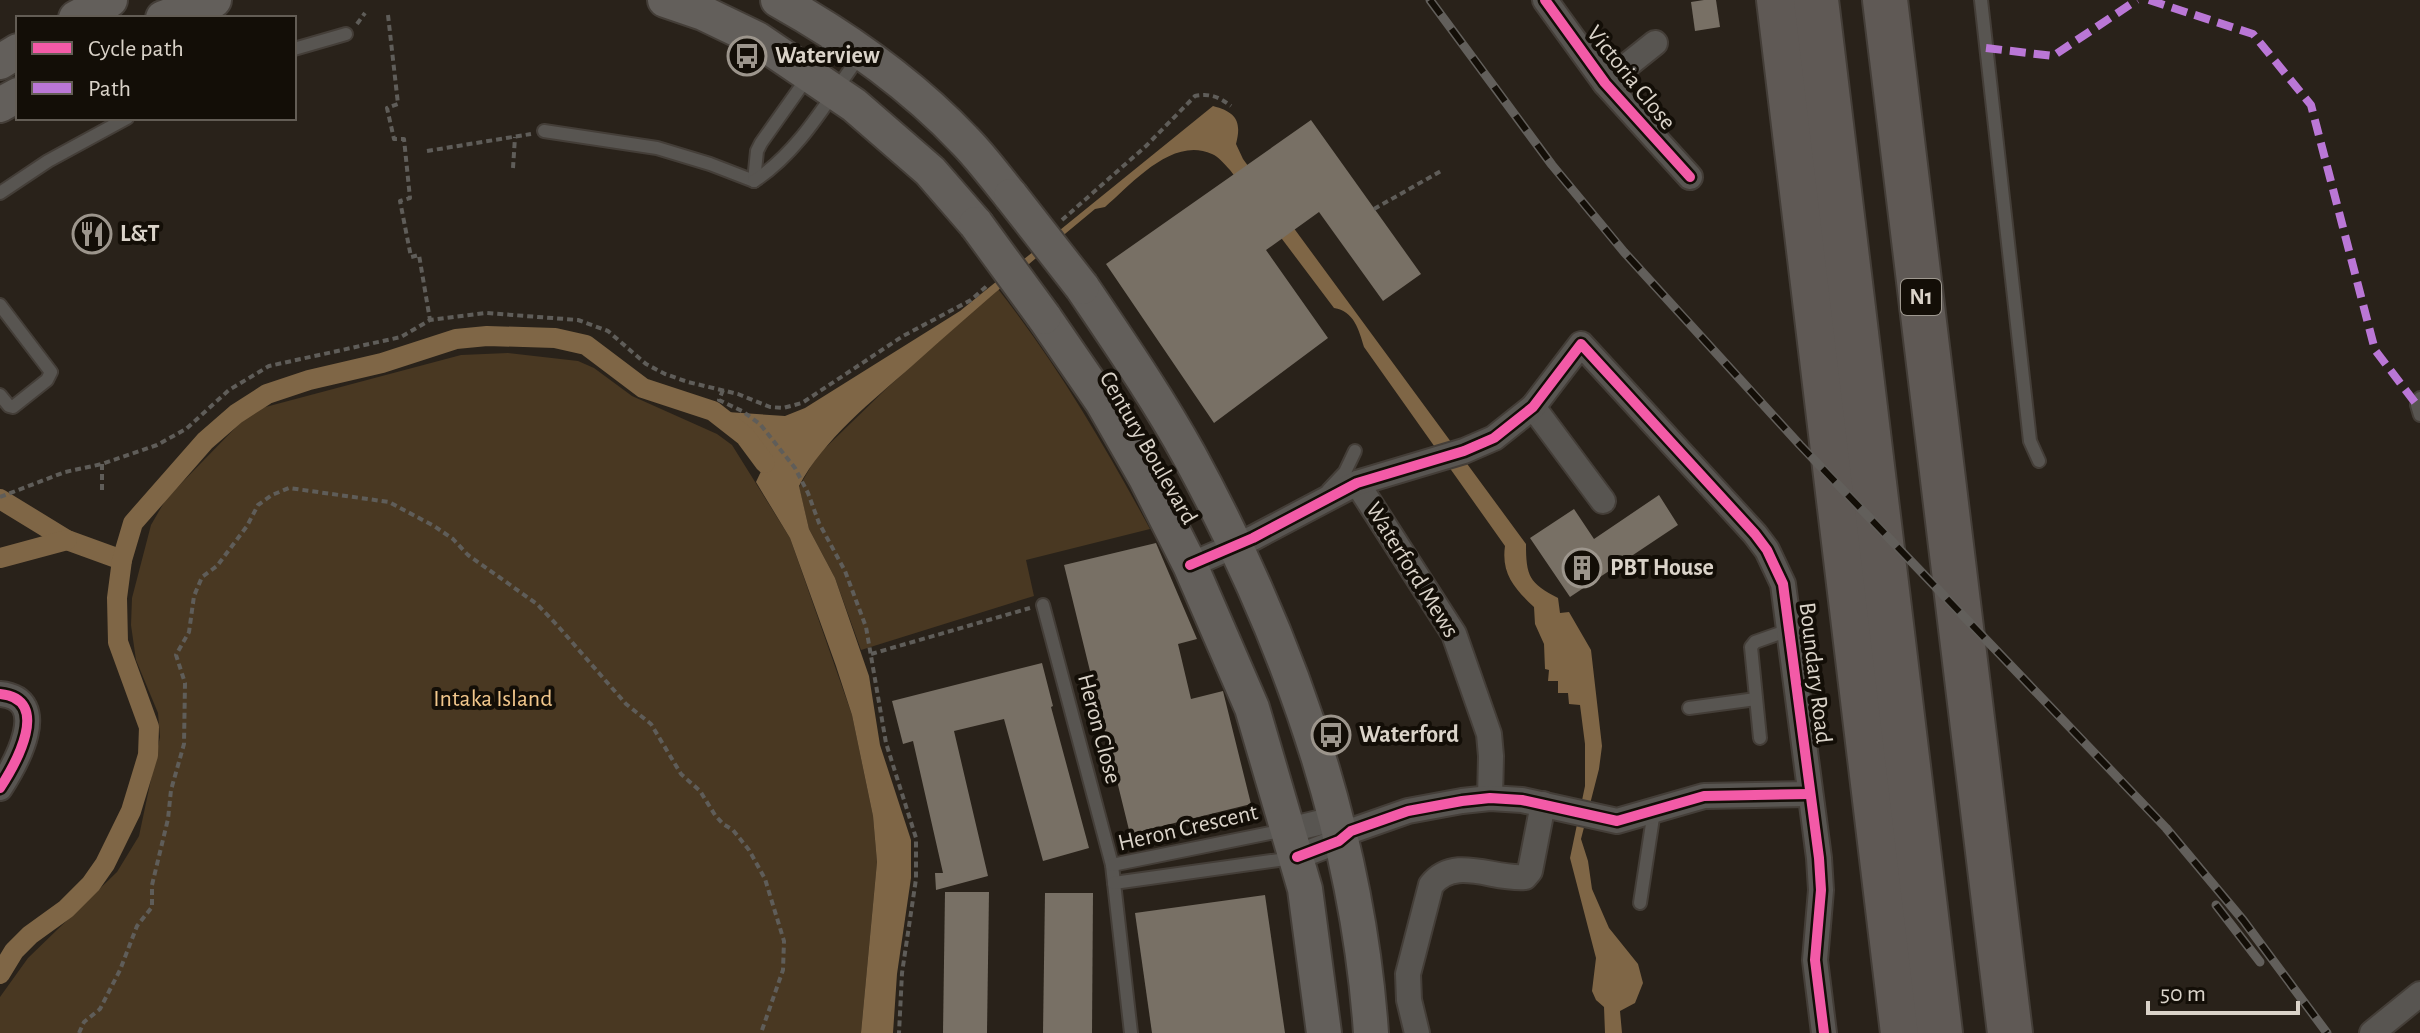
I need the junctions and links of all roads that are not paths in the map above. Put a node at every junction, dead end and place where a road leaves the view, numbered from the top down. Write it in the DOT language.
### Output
graph roads {
  1 [pos="110,0"];
  2 [pos="214,0"];
  3 [pos="665,0"];
  4 [pos="778,0"];
  5 [pos="1545,0"];
  6 [pos="1779,0"];
  7 [pos="1816,0"];
  8 [pos="1885,0"];
  9 [pos="1981,0"];
  10 [pos="80,16"];
  11 [pos="169,16"];
  12 [pos="346,34"];
  13 [pos="1655,43"];
  14 [pos="850,44"];
  15 [pos="296,48"];
  16 [pos="822,83"];
  17 [pos="1605,83"];
  18 [pos="123,120"];
  19 [pos="544,131"];
  20 [pos="1690,177"];
  21 [pos="754,181"];
  22 [pos="0,193"];
  23 [pos="0,305"];
  24 [pos="0,395"];
  25 [pos="2420,398"];
  26 [pos="1533,407"];
  27 [pos="2420,415"];
  28 [pos="1355,451"];
  29 [pos="2039,461"];
  30 [pos="1357,483"];
  31 [pos="1603,501"];
  32 [pos="1308,509"];
  33 [pos="1236,545"];
  34 [pos="1845,545"];
  35 [pos="1190,565"];
  36 [pos="1043,605"];
  37 [pos="1789,630"];
  38 [pos="0,694"];
  39 [pos="1756,699"];
  40 [pos="1689,708"];
  41 [pos="1760,738"];
  42 [pos="0,788"];
  43 [pos="1810,794"];
  44 [pos="1490,798"];
  45 [pos="1543,804"];
  46 [pos="1654,811"];
  47 [pos="1341,830"];
  48 [pos="1293,844"];
  49 [pos="1112,865"];
  50 [pos="1114,883"];
  51 [pos="1640,903"];
  52 [pos="2420,994"];
  53 [pos="1131,1033"];
  54 [pos="1324,1033"];
  55 [pos="1371,1033"];
  56 [pos="1417,1033"];
  57 [pos="1824,1033"];
  58 [pos="1892,1033"];
  59 [pos="1903,1033"];
  60 [pos="1940,1033"];
  61 [pos="2010,1033"];
  62 [pos="2372,1033"];
  1 -- 10 [label="main road"];
  2 -- 11 [label="main road"];
  3 -- 16 [label="main road, Century Boulevard"];
  4 -- 14 [label="main road, Century Boulevard"];
  5 -- 17 [label="street, Victoria Close"];
  6 -- 34 [label="highway"];
  7 -- 60 [label="highway"];
  8 -- 61 [label="highway, N1"];
  9 -- 29 [label="lane"];
  12 -- 15 [label="lane"];
  13 -- 17 [label="street, Victoria Close"];
  14 -- 16 [label="lane"];
  14 -- 16 [label="lane"];
  14 -- 33 [label="main road, Century Boulevard, bridge"];
  16 -- 21 [label="lane"];
  16 -- 21 [label="lane"];
  16 -- 35 [label="main road, Century Boulevard, bridge"];
  17 -- 20 [label="street, Victoria Close"];
  18 -- 22 [label="lane"];
  19 -- 21 [label="lane"];
  23 -- 24 [label="lane"];
  25 -- 27 [label="lane"];
  26 -- 30 [label="street"];
  26 -- 31 [label="street"];
  26 -- 37 [label="street, Boundary Road"];
  28 -- 32 [label="lane"];
  30 -- 32 [label="street"];
  30 -- 44 [label="street, Waterford Mews"];
  32 -- 33 [label="street"];
  33 -- 35 [label="street"];
  33 -- 47 [label="main road, Century Boulevard"];
  34 -- 58 [label="highway"];
  34 -- 59 [label="highway"];
  35 -- 48 [label="main road, Century Boulevard"];
  36 -- 49 [label="lane, Heron Close"];
  37 -- 39 [label="lane"];
  37 -- 43 [label="street, Boundary Road"];
  38 -- 42 [label="street"];
  39 -- 40 [label="lane"];
  39 -- 41 [label="lane"];
  43 -- 46 [label="street"];
  43 -- 57 [label="street, Boundary Road"];
  44 -- 45 [label="street"];
  44 -- 47 [label="street"];
  45 -- 46 [label="street"];
  45 -- 56 [label="street"];
  46 -- 51 [label="lane"];
  47 -- 48 [label="street"];
  47 -- 55 [label="main road, Century Boulevard"];
  48 -- 49 [label="lane, Heron Crescent"];
  48 -- 50 [label="lane, Heron Crescent"];
  48 -- 54 [label="main road, Century Boulevard"];
  49 -- 50 [label="lane, Heron Crescent"];
  50 -- 53 [label="lane, Heron Crescent"];
  52 -- 62 [label="street"];
}
